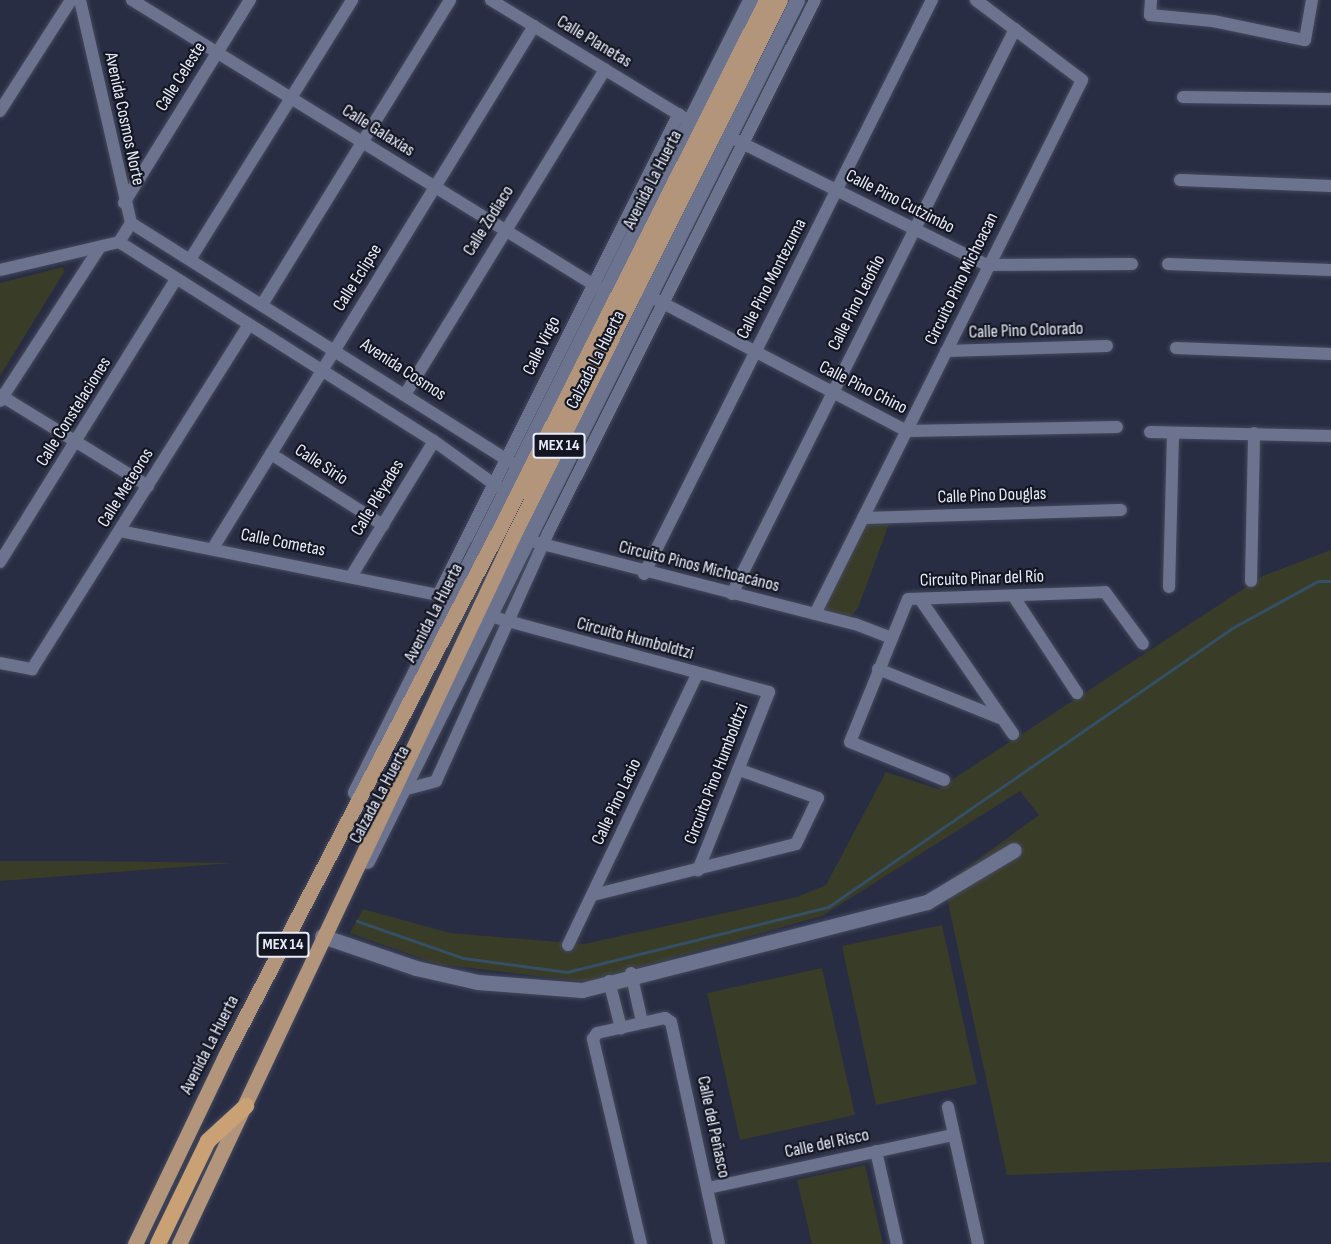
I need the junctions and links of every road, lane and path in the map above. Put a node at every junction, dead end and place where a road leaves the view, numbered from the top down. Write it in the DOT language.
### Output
graph roads {
  1 [pos="71,0"];
  2 [pos="80,0"];
  3 [pos="132,0"];
  4 [pos="250,0"];
  5 [pos="352,0"];
  6 [pos="450,0"];
  7 [pos="491,0"];
  8 [pos="750,0"];
  9 [pos="766,0"];
  10 [pos="780,0"];
  11 [pos="797,0"];
  12 [pos="815,0"];
  13 [pos="932,0"];
  14 [pos="976,0"];
  15 [pos="1151,0"];
  16 [pos="1312,0"];
  17 [pos="148,4"];
  18 [pos="534,26"];
  19 [pos="1015,29"];
  20 [pos="217,53"];
  21 [pos="605,69"];
  22 [pos="1183,97"];
  23 [pos="291,98"];
  24 [pos="1331,99"];
  25 [pos="0,111"];
  26 [pos="696,123"];
  27 [pos="737,140"];
  28 [pos="362,142"];
  29 [pos="1180,180"];
  30 [pos="1331,186"];
  31 [pos="435,187"];
  32 [pos="836,190"];
  33 [pos="124,203"];
  34 [pos="132,223"];
  35 [pos="504,230"];
  36 [pos="914,230"];
  37 [pos="119,242"];
  38 [pos="100,247"];
  39 [pos="191,258"];
  40 [pos="1132,264"];
  41 [pos="1168,264"];
  42 [pos="987,265"];
  43 [pos="0,270"];
  44 [pos="1331,270"];
  45 [pos="176,279"];
  46 [pos="604,292"];
  47 [pos="644,293"];
  48 [pos="263,303"];
  49 [pos="665,303"];
  50 [pos="249,324"];
  51 [pos="1107,346"];
  52 [pos="1176,348"];
  53 [pos="336,349"];
  54 [pos="946,351"];
  55 [pos="755,353"];
  56 [pos="1331,354"];
  57 [pos="322,370"];
  58 [pos="406,393"];
  59 [pos="833,393"];
  60 [pos="1,397"];
  61 [pos="1116,427"];
  62 [pos="907,430"];
  63 [pos="1150,432"];
  64 [pos="1173,433"];
  65 [pos="1254,433"];
  66 [pos="1331,436"];
  67 [pos="434,441"];
  68 [pos="77,442"];
  69 [pos="271,454"];
  70 [pos="516,467"];
  71 [pos="148,486"];
  72 [pos="535,492"];
  73 [pos="520,502"];
  74 [pos="1121,510"];
  75 [pos="863,518"];
  76 [pos="383,525"];
  77 [pos="120,531"];
  78 [pos="513,536"];
  79 [pos="544,544"];
  80 [pos="213,548"];
  81 [pos="0,562"];
  82 [pos="644,574"];
  83 [pos="352,575"];
  84 [pos="1251,581"];
  85 [pos="1169,587"];
  86 [pos="732,594"];
  87 [pos="438,595"];
  88 [pos="1014,597"];
  89 [pos="920,599"];
  90 [pos="815,614"];
  91 [pos="493,617"];
  92 [pos="508,624"];
  93 [pos="891,638"];
  94 [pos="1143,644"];
  95 [pos="0,663"];
  96 [pos="879,669"];
  97 [pos="697,674"];
  98 [pos="769,692"];
  99 [pos="1077,693"];
  100 [pos="1002,719"];
  101 [pos="1013,734"];
  102 [pos="740,770"];
  103 [pos="944,780"];
  104 [pos="407,789"];
  105 [pos="340,837"];
  106 [pos="1014,850"];
  107 [pos="699,870"];
  108 [pos="341,893"];
  109 [pos="593,894"];
  110 [pos="322,936"];
  111 [pos="568,945"];
  112 [pos="631,973"];
  113 [pos="609,981"];
  114 [pos="642,1023"];
  115 [pos="621,1028"];
  116 [pos="246,1106"];
  117 [pos="948,1107"];
  118 [pos="953,1135"];
  119 [pos="876,1151"];
  120 [pos="708,1188"];
  121 [pos="135,1244"];
  122 [pos="158,1244"];
  123 [pos="179,1244"];
  124 [pos="641,1244"];
  125 [pos="719,1244"];
  126 [pos="897,1244"];
  127 [pos="978,1244"];
  1 -- 25 [label="street"];
  2 -- 33 [label="street, Avenida Cosmos Norte"];
  3 -- 17 [label="street, Calle Galaxias"];
  4 -- 20 [label="street, Calle Celeste"];
  5 -- 23 [label="street"];
  6 -- 28 [label="street"];
  7 -- 18 [label="street, Calle Planetas"];
  8 -- 26 [label="street"];
  9 -- 26 [label="main road, Avenida La Huerta / MEX 14"];
  10 -- 26 [label="main road, Avenida La Huerta / MEX 14"];
  11 -- 27 [label="street, Calzada La Huerta"];
  12 -- 27 [label="street, Calzada La Huerta"];
  13 -- 32 [label="street, Calle Pino Montezuma"];
  14 -- 19 [label="street, Circuito Pino Michoacan"];
  15 -- 16 [label="street"];
  17 -- 20 [label="street, Calle Galaxias"];
  18 -- 21 [label="street, Calle Planetas"];
  18 -- 31 [label="street, Calle Eclipse"];
  19 -- 36 [label="street, Calle Pino Leiofilo"];
  19 -- 42 [label="street, Circuito Pino Michoacan"];
  20 -- 23 [label="street, Calle Galaxias"];
  20 -- 33 [label="street, Calle Celeste"];
  21 -- 26 [label="street, Calle Planetas"];
  21 -- 35 [label="street, Calle Zodiaco"];
  22 -- 24 [label="street"];
  23 -- 28 [label="street, Calle Galaxias"];
  23 -- 39 [label="street"];
  26 -- 27 [label="street, Calle Planetas"];
  26 -- 46 [label="main road, Avenida La Huerta / MEX 14"];
  26 -- 46 [label="street, Calle Virgo"];
  26 -- 47 [label="main road, Avenida La Huerta / MEX 14"];
  27 -- 32 [label="street, Calle Pino Cutzimbo"];
  27 -- 47 [label="street, Calzada La Huerta"];
  27 -- 49 [label="street, Calzada La Huerta"];
  28 -- 31 [label="street, Calle Galaxias"];
  28 -- 48 [label="street"];
  29 -- 30 [label="street"];
  31 -- 35 [label="street, Calle Galaxias"];
  31 -- 53 [label="street, Calle Eclipse"];
  32 -- 36 [label="street, Calle Pino Cutzimbo"];
  32 -- 55 [label="street, Calle Pino Montezuma"];
  33 -- 34 [label="street, Avenida Cosmos Norte"];
  34 -- 37 [label="street"];
  34 -- 39 [label="street, Avenida Cosmos"];
  35 -- 46 [label="street, Calle Galaxias"];
  35 -- 58 [label="street, Calle Zodiaco"];
  36 -- 42 [label="street, Calle Pino Cutzimbo"];
  36 -- 59 [label="street, Calle Pino Leiofilo"];
  37 -- 38 [label="street"];
  37 -- 45 [label="street"];
  38 -- 43 [label="street"];
  38 -- 60 [label="street"];
  39 -- 48 [label="street, Avenida Cosmos"];
  40 -- 42 [label="street, Calle Pino Cutzimbo"];
  41 -- 44 [label="street"];
  42 -- 54 [label="street, Circuito Pino Michoacan"];
  45 -- 50 [label="street"];
  45 -- 68 [label="street, Calle Constelaciones"];
  46 -- 70 [label="main road, Avenida La Huerta / MEX 14"];
  46 -- 70 [label="street, Calle Virgo"];
  47 -- 49 [label="street, Calle Pino Chino"];
  47 -- 72 [label="main road, Avenida La Huerta / MEX 14"];
  47 -- 73 [label="street, Calzada La Huerta"];
  48 -- 53 [label="street, Avenida Cosmos"];
  49 -- 55 [label="street, Calle Pino Chino"];
  49 -- 79 [label="street, Calzada La Huerta"];
  50 -- 57 [label="street"];
  50 -- 71 [label="street, Calle Meteoros"];
  51 -- 54 [label="street, Calle Pino Colorado"];
  52 -- 56 [label="street"];
  53 -- 57 [label="street, Calle Eclipse"];
  53 -- 58 [label="street, Avenida Cosmos"];
  54 -- 62 [label="street, Circuito Pino Michoacan"];
  55 -- 59 [label="street, Calle Pino Chino"];
  55 -- 82 [label="street, Calle Pino Montezuma"];
  57 -- 67 [label="street"];
  57 -- 69 [label="street, Calle Eclipse"];
  58 -- 70 [label="street, Avenida Cosmos"];
  59 -- 62 [label="street, Calle Pino Chino"];
  59 -- 86 [label="street, Calle Pino Leiofilo"];
  60 -- 68 [label="street"];
  61 -- 62 [label="street, Calle Pino Chino"];
  62 -- 75 [label="street, Circuito Pino Michoacan"];
  63 -- 64 [label="street"];
  64 -- 65 [label="street"];
  64 -- 85 [label="street"];
  65 -- 66 [label="street"];
  65 -- 84 [label="street"];
  67 -- 73 [label="street"];
  67 -- 76 [label="street, Calle Pléyades"];
  68 -- 71 [label="street"];
  68 -- 81 [label="street, Calle Constelaciones"];
  69 -- 76 [label="street, Calle Sirio"];
  69 -- 80 [label="street, Calle Eclipse"];
  70 -- 72 [label="street, Avenida Cosmos"];
  70 -- 73 [label="main road, Avenida La Huerta / MEX 14"];
  70 -- 73 [label="street, Calle Virgo"];
  71 -- 77 [label="street, Calle Meteoros"];
  72 -- 73 [label="main road, Avenida La Huerta / MEX 14"];
  73 -- 78 [label="main road, Avenida La Huerta / MEX 14"];
  73 -- 87 [label="street, Calle Virgo"];
  73 -- 105 [label="street, Calzada La Huerta"];
  74 -- 75 [label="street, Calle Pino Douglas"];
  75 -- 90 [label="street, Circuito Pino Michoacan"];
  76 -- 83 [label="street, Calle Pléyades"];
  77 -- 80 [label="street, Calle Cometas"];
  77 -- 95 [label="street, Calle Meteoros"];
  78 -- 79 [label="street, Circuito Pinos Michoacános"];
  78 -- 91 [label="street, Calzada La Huerta"];
  78 -- 105 [label="main road, Avenida La Huerta / MEX 14"];
  78 -- 108 [label="main road, Avenida La Huerta / MEX 14"];
  79 -- 82 [label="street, Circuito Pinos Michoacános"];
  79 -- 92 [label="street, Calzada La Huerta"];
  80 -- 83 [label="street, Calle Cometas"];
  82 -- 86 [label="street, Circuito Pinos Michoacános"];
  83 -- 87 [label="street, Calle Cometas"];
  86 -- 90 [label="street, Circuito Pinos Michoacános"];
  88 -- 89 [label="street, Circuito Pinar del Río"];
  88 -- 94 [label="street, Circuito Pinar del Río"];
  88 -- 99 [label="street"];
  89 -- 93 [label="street, Circuito Pinar del Río"];
  89 -- 100 [label="street"];
  90 -- 93 [label="street, Circuito Pinos Michoacános"];
  91 -- 92 [label="street, Circuito Humboldtzi"];
  91 -- 104 [label="street, Calzada La Huerta"];
  92 -- 97 [label="street, Circuito Humboldtzi"];
  92 -- 104 [label="street, Calzada La Huerta"];
  93 -- 96 [label="street, Circuito Pinar del Río"];
  96 -- 100 [label="street"];
  96 -- 103 [label="street, Circuito Pinar del Río"];
  97 -- 98 [label="street, Circuito Humboldtzi"];
  97 -- 109 [label="street, Calle Pino Lacio"];
  98 -- 102 [label="street, Circuito Pino Humboldtzi"];
  100 -- 101 [label="street"];
  102 -- 107 [label="street, Circuito Pino Humboldtzi"];
  102 -- 107 [label="street, Circuito Pino Humboldtzi"];
  104 -- 108 [label="street, Calzada La Huerta"];
  105 -- 121 [label="main road, Avenida La Huerta / MEX 14"];
  106 -- 112 [label="street"];
  107 -- 109 [label="street, Circuito Pino Humboldtzi"];
  108 -- 110 [label="main road, Avenida La Huerta / MEX 14"];
  109 -- 111 [label="street, Calle Pino Lacio"];
  110 -- 113 [label="street"];
  110 -- 116 [label="main road, Avenida La Huerta / MEX 14"];
  112 -- 113 [label="street"];
  112 -- 114 [label="street"];
  113 -- 115 [label="street"];
  114 -- 115 [label="street"];
  114 -- 120 [label="street, Calle del Peñasco"];
  115 -- 124 [label="street"];
  116 -- 122 [label="highway"];
  116 -- 123 [label="main road, Avenida La Huerta / MEX 14"];
  117 -- 118 [label="street"];
  118 -- 119 [label="street, Calle del Risco"];
  118 -- 127 [label="street"];
  119 -- 120 [label="street, Calle del Risco"];
  119 -- 126 [label="street"];
  120 -- 125 [label="street, Calle del Peñasco"];
}
